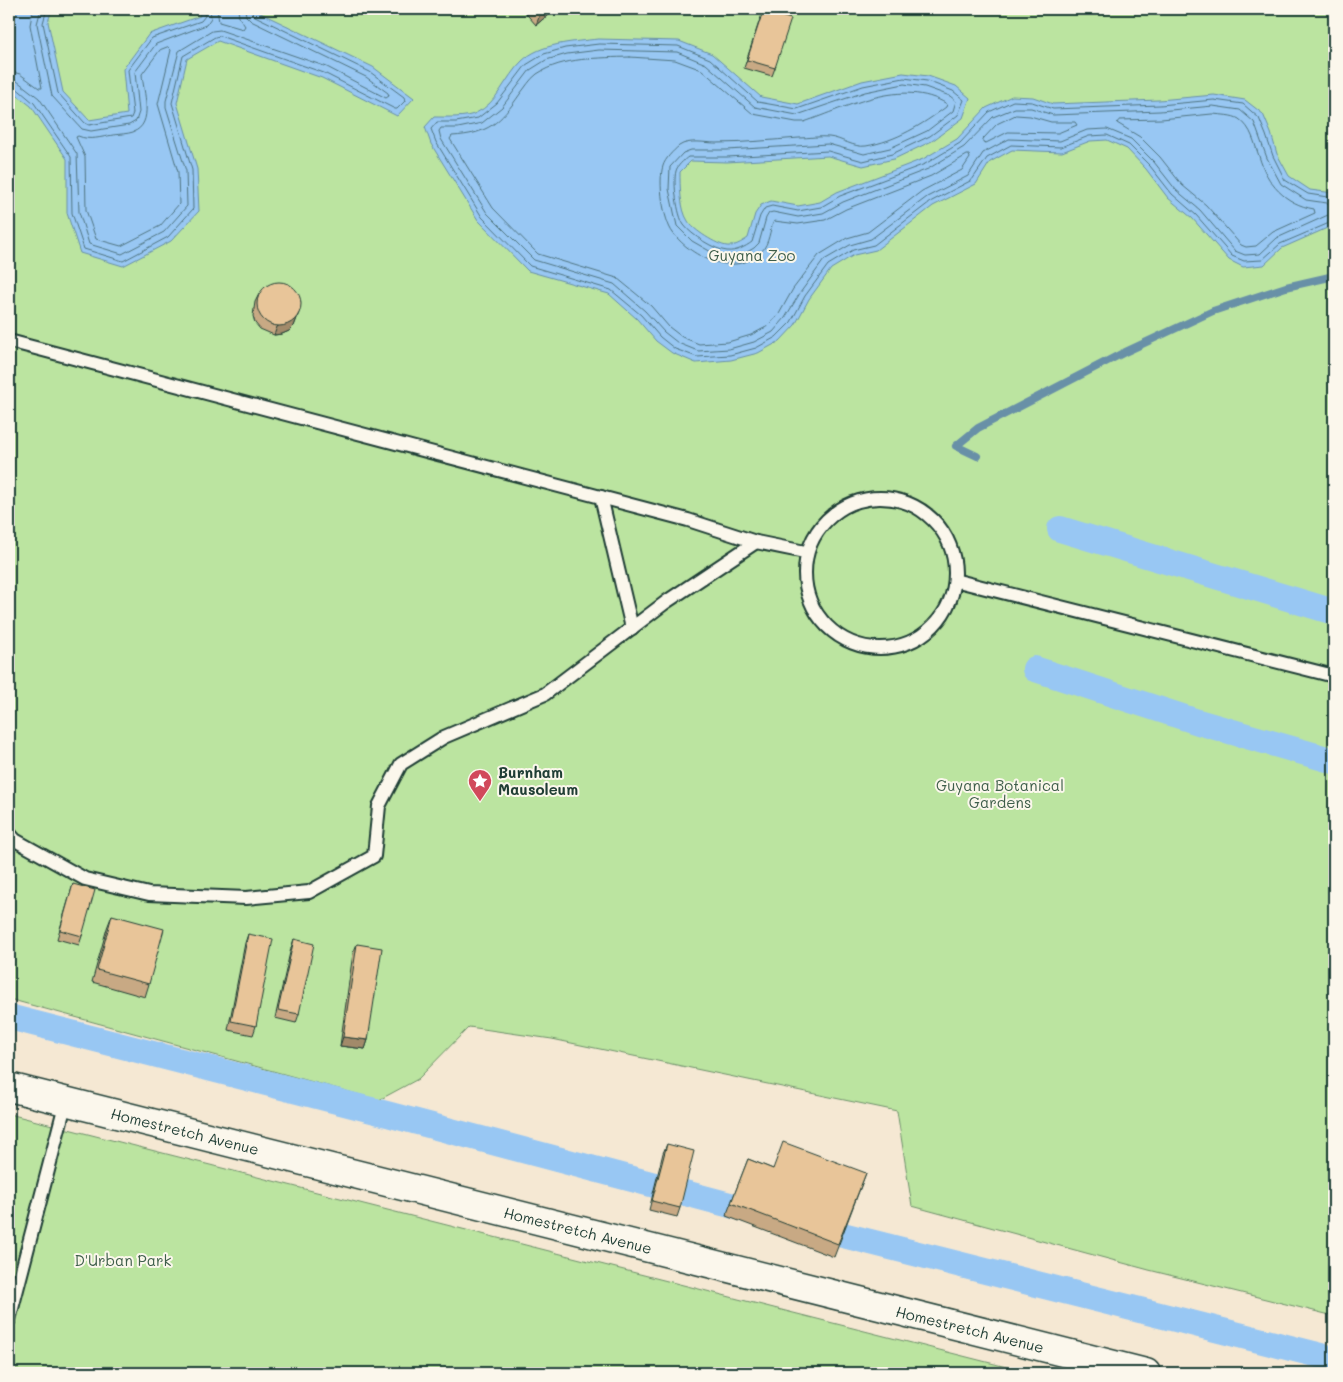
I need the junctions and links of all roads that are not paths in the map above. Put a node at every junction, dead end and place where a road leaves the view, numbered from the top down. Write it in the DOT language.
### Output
graph roads {
  1 [pos="9,340"];
  2 [pos="601,498"];
  3 [pos="756,542"];
  4 [pos="805,552"];
  5 [pos="958,581"];
  6 [pos="632,628"];
  7 [pos="1334,676"];
  8 [pos="9,833"];
  9 [pos="9,1087"];
  10 [pos="66,1101"];
  11 [pos="13,1288"];
  12 [pos="9,1320"];
  13 [pos="1146,1373"];
  1 -- 2 [label="lane"];
  2 -- 3 [label="lane"];
  2 -- 6 [label="lane"];
  3 -- 4 [label="lane"];
  3 -- 6 [label="lane"];
  4 -- 5 [label="lane"];
  4 -- 5 [label="lane"];
  5 -- 7 [label="lane"];
  6 -- 8 [label="lane"];
  9 -- 10 [label="main road, Homestretch Avenue"];
  10 -- 11 [label="lane"];
  10 -- 13 [label="main road, Homestretch Avenue"];
  11 -- 12 [label="lane"];
}
